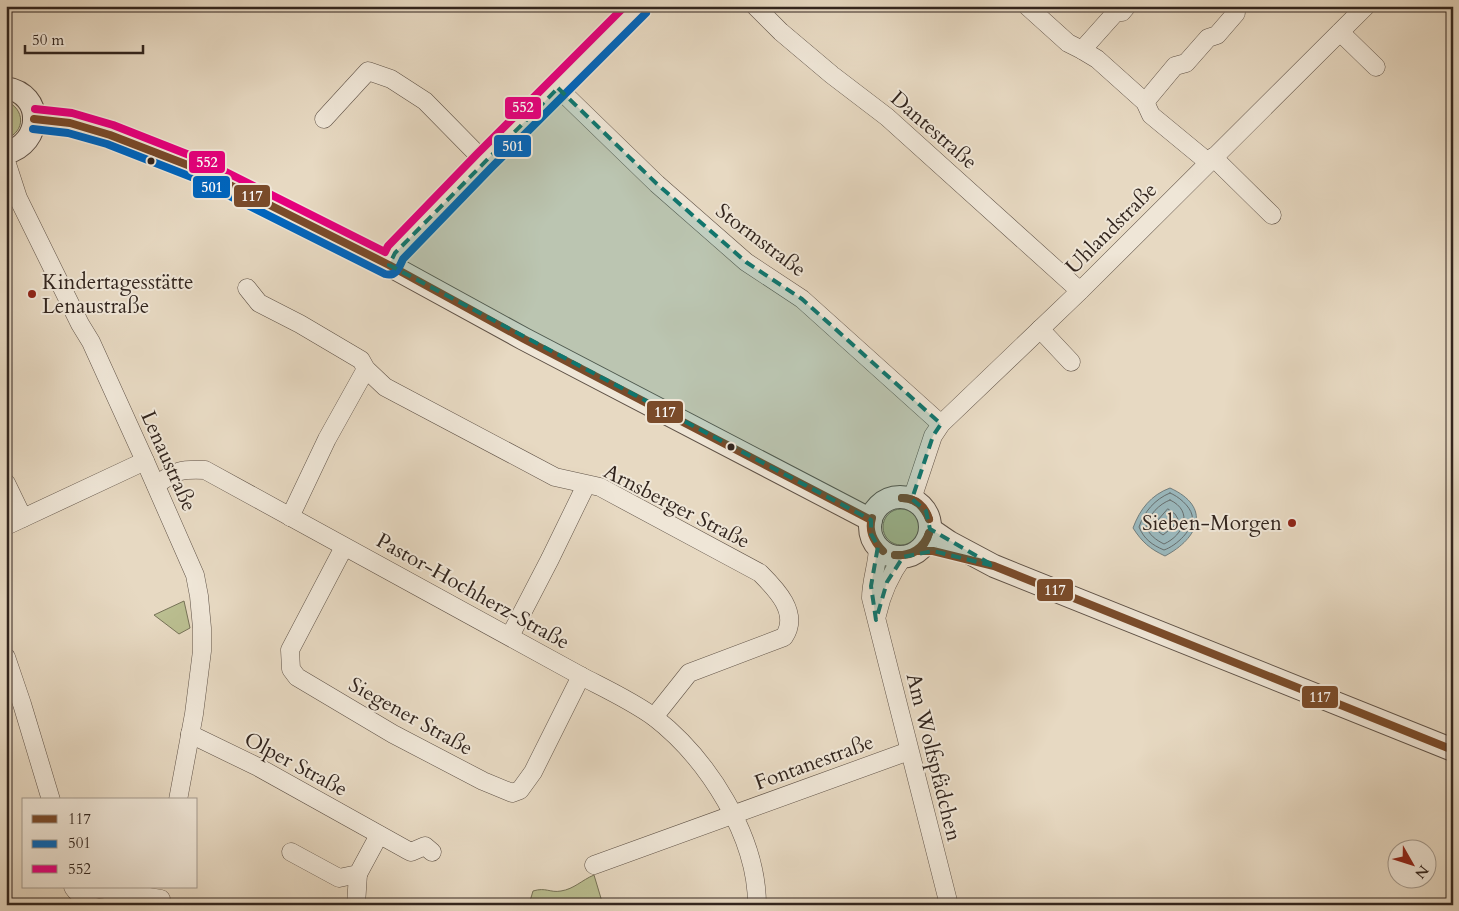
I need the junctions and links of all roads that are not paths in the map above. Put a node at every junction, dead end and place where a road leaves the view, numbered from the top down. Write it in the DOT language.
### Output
graph roads {
  1 [pos="755,6"];
  2 [pos="1027,6"];
  3 [pos="1127,6"];
  4 [pos="1366,6"];
  5 [pos="628,10"];
  6 [pos="1236,13"];
  7 [pos="1340,32"];
  8 [pos="1082,50"];
  9 [pos="1376,67"];
  10 [pos="6,88"];
  11 [pos="558,88"];
  12 [pos="1145,102"];
  13 [pos="34,119"];
  14 [pos="324,119"];
  15 [pos="6,153"];
  16 [pos="1211,159"];
  17 [pos="6,161"];
  18 [pos="484,161"];
  19 [pos="1272,215"];
  20 [pos="389,265"];
  21 [pos="247,288"];
  22 [pos="1080,291"];
  23 [pos="1040,329"];
  24 [pos="1071,362"];
  25 [pos="366,369"];
  26 [pos="941,424"];
  27 [pos="145,461"];
  28 [pos="6,483"];
  29 [pos="586,485"];
  30 [pos="156,486"];
  31 [pos="912,499"];
  32 [pos="290,516"];
  33 [pos="24,518"];
  34 [pos="871,520"];
  35 [pos="6,526"];
  36 [pos="930,529"];
  37 [pos="878,546"];
  38 [pos="344,547"];
  39 [pos="910,554"];
  40 [pos="994,566"];
  41 [pos="876,620"];
  42 [pos="510,636"];
  43 [pos="6,657"];
  44 [pos="581,676"];
  45 [pos="654,717"];
  46 [pos="190,734"];
  47 [pos="909,750"];
  48 [pos="1453,750"];
  49 [pos="50,798"];
  50 [pos="178,798"];
  51 [pos="734,815"];
  52 [pos="379,835"];
  53 [pos="291,852"];
  54 [pos="432,852"];
  55 [pos="594,865"];
  56 [pos="358,874"];
  57 [pos="74,888"];
  58 [pos="161,897"];
  59 [pos="356,905"];
  60 [pos="756,905"];
  61 [pos="949,905"];
  1 -- 22 [label="street, Dantestraße"];
  2 -- 8 [label="street"];
  3 -- 8 [label="street"];
  4 -- 7 [label="street, Uhlandstraße"];
  5 -- 11 [label="street"];
  6 -- 12 [label="street"];
  7 -- 9 [label="street"];
  7 -- 16 [label="street, Uhlandstraße"];
  8 -- 12 [label="street"];
  10 -- 13 [label="street"];
  11 -- 18 [label="street"];
  11 -- 26 [label="street, Stormstraße"];
  12 -- 16 [label="street"];
  13 -- 15 [label="street"];
  13 -- 20 [label="street"];
  14 -- 18 [label="street"];
  16 -- 19 [label="street"];
  16 -- 22 [label="street, Uhlandstraße"];
  17 -- 27 [label="street, Lenaustraße"];
  18 -- 20 [label="street"];
  20 -- 34 [label="street"];
  21 -- 25 [label="street, Arnsberger Straße"];
  22 -- 23 [label="street, Uhlandstraße"];
  23 -- 24 [label="street"];
  23 -- 26 [label="street, Uhlandstraße"];
  25 -- 29 [label="street, Arnsberger Straße"];
  25 -- 32 [label="street"];
  26 -- 31 [label="street, Uhlandstraße"];
  27 -- 30 [label="street, Lenaustraße"];
  27 -- 33 [label="street"];
  28 -- 33 [label="street"];
  29 -- 42 [label="street"];
  29 -- 45 [label="street, Arnsberger Straße"];
  30 -- 32 [label="street, Pastor-Hochherz-Straße"];
  30 -- 46 [label="street, Lenaustraße"];
  31 -- 34 [label="street"];
  31 -- 36 [label="street"];
  32 -- 38 [label="street, Pastor-Hochherz-Straße"];
  33 -- 35 [label="street"];
  34 -- 37 [label="street"];
  36 -- 39 [label="street"];
  36 -- 40 [label="street"];
  37 -- 39 [label="street"];
  37 -- 41 [label="street, Am Wolfspfädchen"];
  38 -- 42 [label="street, Pastor-Hochherz-Straße"];
  38 -- 44 [label="street, Siegener Straße"];
  39 -- 40 [label="street"];
  39 -- 41 [label="street, Am Wolfspfädchen"];
  40 -- 48 [label="street"];
  41 -- 47 [label="street, Am Wolfspfädchen"];
  42 -- 44 [label="street, Pastor-Hochherz-Straße"];
  43 -- 49 [label="street"];
  44 -- 45 [label="street, Pastor-Hochherz-Straße"];
  45 -- 51 [label="street, Pastor-Hochherz-Straße"];
  46 -- 50 [label="street, Lenaustraße"];
  46 -- 52 [label="street, Olper Straße"];
  47 -- 51 [label="street, Fontanestraße"];
  47 -- 61 [label="street, Am Wolfspfädchen"];
  51 -- 55 [label="street"];
  51 -- 60 [label="street, Pastor-Hochherz-Straße"];
  52 -- 54 [label="street, Olper Straße"];
  52 -- 56 [label="street"];
  53 -- 56 [label="street"];
  56 -- 59 [label="street"];
  57 -- 58 [label="street"];
}
